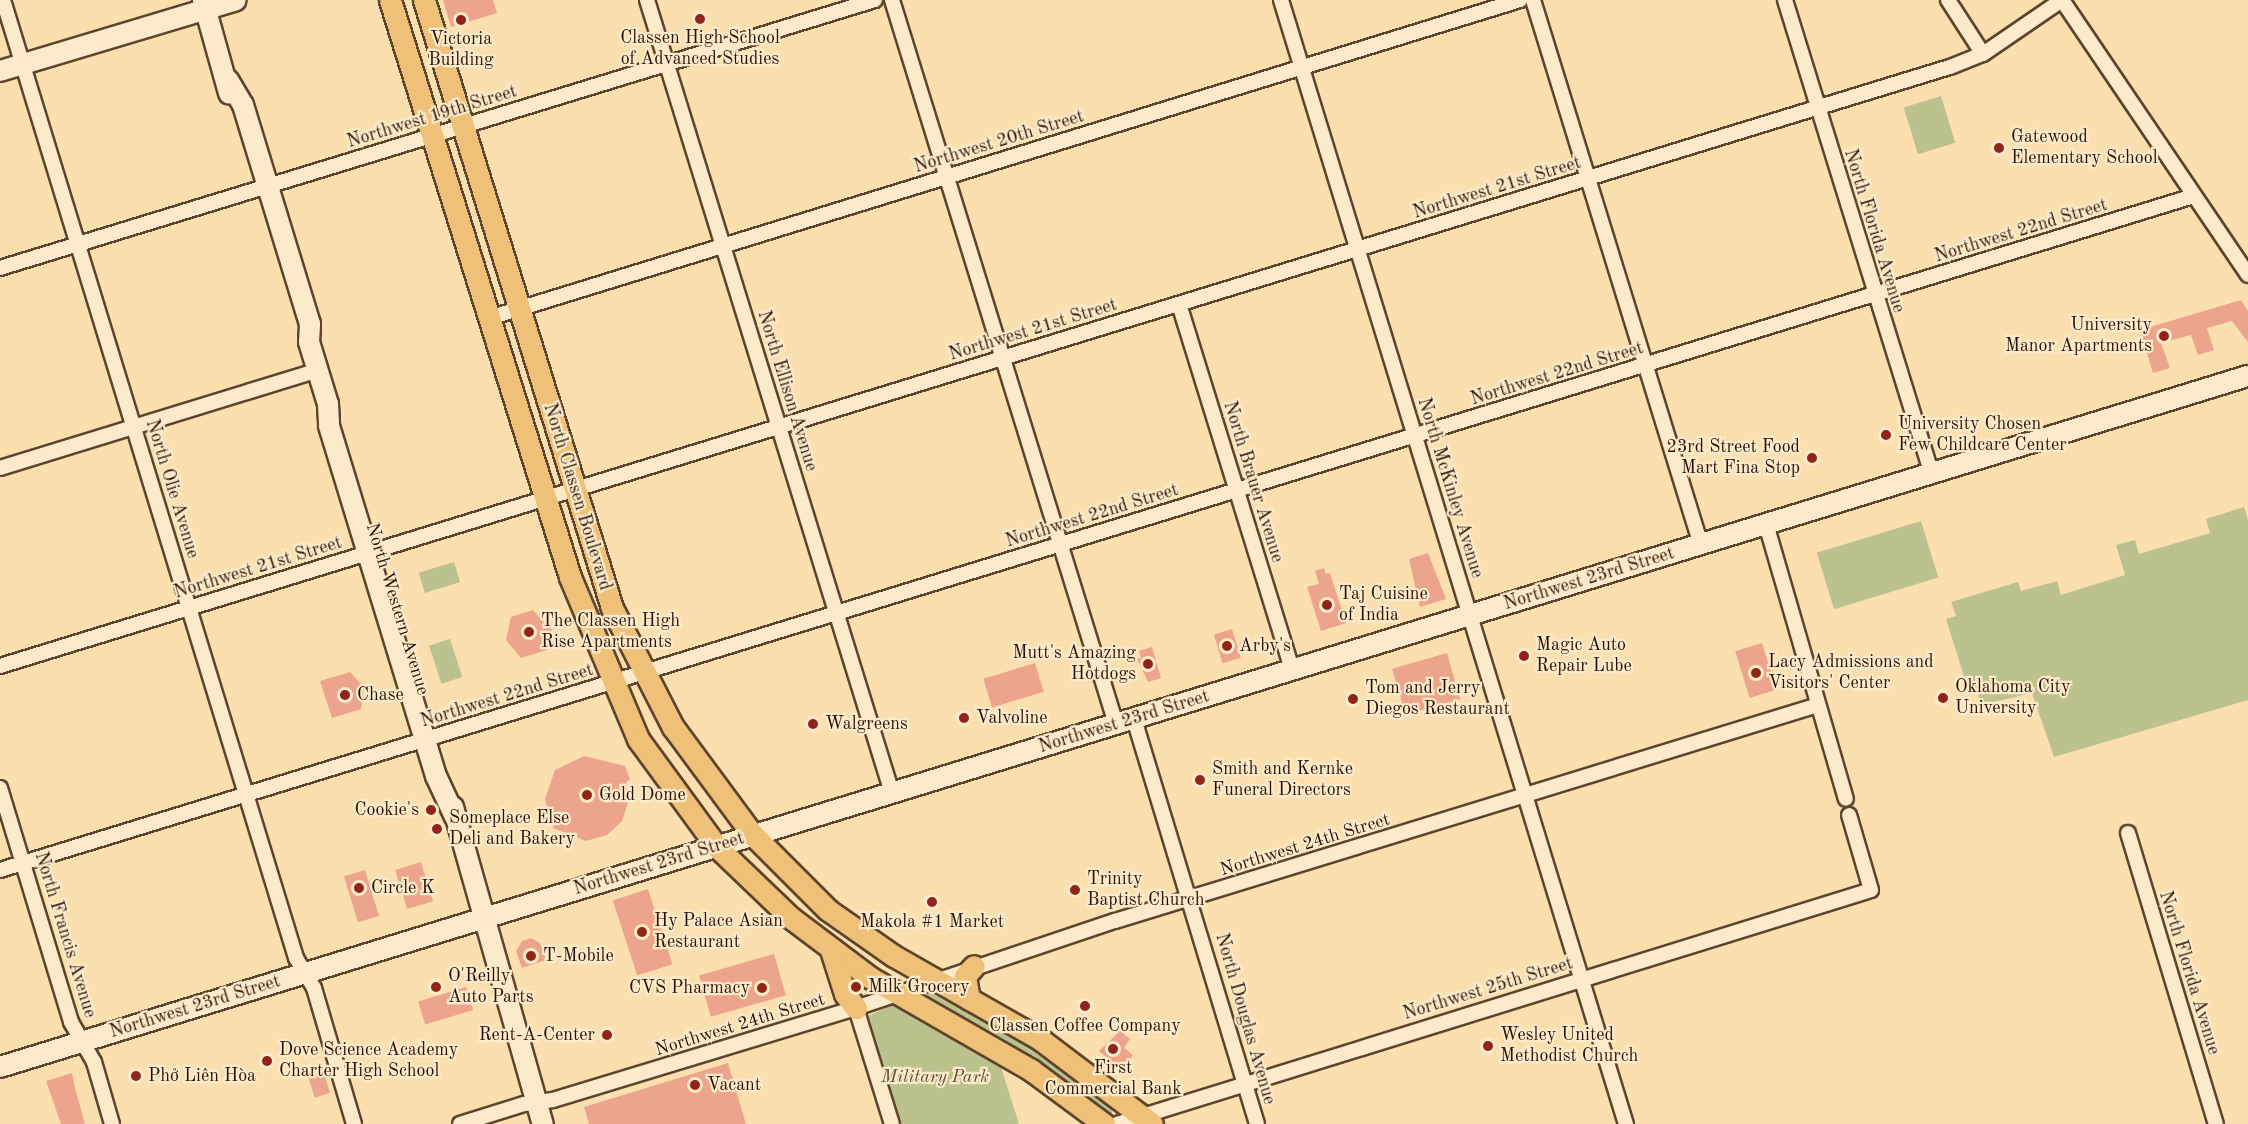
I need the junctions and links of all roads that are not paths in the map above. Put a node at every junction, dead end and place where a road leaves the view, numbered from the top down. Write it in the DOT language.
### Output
graph roads {
  1 [pos="3,0"];
  2 [pos="188,0"];
  3 [pos="236,0"];
  4 [pos="390,0"];
  5 [pos="424,0"];
  6 [pos="646,0"];
  7 [pos="875,0"];
  8 [pos="892,0"];
  9 [pos="1281,0"];
  10 [pos="1520,0"];
  11 [pos="1533,0"];
  12 [pos="1785,0"];
  13 [pos="1948,0"];
  14 [pos="2062,0"];
  15 [pos="205,4"];
  16 [pos="1983,54"];
  17 [pos="14,58"];
  18 [pos="666,64"];
  19 [pos="1302,67"];
  20 [pos="0,71"];
  21 [pos="1818,108"];
  22 [pos="463,126"];
  23 [pos="432,136"];
  24 [pos="947,177"];
  25 [pos="1588,179"];
  26 [pos="262,188"];
  27 [pos="2194,196"];
  28 [pos="77,245"];
  29 [pos="723,246"];
  30 [pos="1358,249"];
  31 [pos="0,268"];
  32 [pos="2248,275"];
  33 [pos="1875,295"];
  34 [pos="1179,304"];
  35 [pos="519,309"];
  36 [pos="489,318"];
  37 [pos="1003,358"];
  38 [pos="1646,365"];
  39 [pos="318,370"];
  40 [pos="2248,376"];
  41 [pos="134,427"];
  42 [pos="779,427"];
  43 [pos="1416,436"];
  44 [pos="0,468"];
  45 [pos="1931,473"];
  46 [pos="575,490"];
  47 [pos="1237,490"];
  48 [pos="546,499"];
  49 [pos="1766,524"];
  50 [pos="1060,545"];
  51 [pos="1701,545"];
  52 [pos="374,552"];
  53 [pos="190,608"];
  54 [pos="837,613"];
  55 [pos="1470,616"];
  56 [pos="0,666"];
  57 [pos="1292,670"];
  58 [pos="642,674"];
  59 [pos="611,682"];
  60 [pos="1818,705"];
  61 [pos="1125,721"];
  62 [pos="430,738"];
  63 [pos="0,788"];
  64 [pos="892,793"];
  65 [pos="246,794"];
  66 [pos="1526,796"];
  67 [pos="1846,799"];
  68 [pos="1849,815"];
  69 [pos="2128,832"];
  70 [pos="753,835"];
  71 [pos="717,847"];
  72 [pos="23,863"];
  73 [pos="0,870"];
  74 [pos="1190,899"];
  75 [pos="484,918"];
  76 [pos="831,950"];
  77 [pos="974,966"];
  78 [pos="305,973"];
  79 [pos="933,979"];
  80 [pos="1581,979"];
  81 [pos="895,993"];
  82 [pos="969,999"];
  83 [pos="856,1008"];
  84 [pos="81,1042"];
  85 [pos="0,1067"];
  86 [pos="1245,1082"];
  87 [pos="537,1102"];
  88 [pos="1147,1120"];
  89 [pos="112,1124"];
  90 [pos="354,1124"];
  91 [pos="460,1124"];
  92 [pos="543,1124"];
  93 [pos="892,1124"];
  94 [pos="1104,1124"];
  95 [pos="1117,1124"];
  96 [pos="1257,1124"];
  97 [pos="1626,1124"];
  98 [pos="2216,1124"];
  1 -- 17 [label="street, North Olie Avenue"];
  2 -- 17 [label="main road"];
  3 -- 15 [label="main road"];
  4 -- 23 [label="main road, North Classen Boulevard"];
  5 -- 22 [label="main road, North Classen Boulevard"];
  6 -- 18 [label="street, North Ellison Avenue"];
  7 -- 18 [label="street, Northwest 19th Street"];
  8 -- 24 [label="street, North Douglas Avenue"];
  9 -- 19 [label="street, North McKinley Avenue"];
  10 -- 19 [label="street, Northwest 20th Street"];
  11 -- 25 [label="street"];
  12 -- 21 [label="street, North Florida Avenue"];
  13 -- 16 [label="street"];
  14 -- 16 [label="street, Northwest 21st Street"];
  14 -- 27 [label="street"];
  15 -- 17 [label="main road"];
  15 -- 26 [label="main road, North Western Avenue"];
  16 -- 21 [label="street, Northwest 21st Street"];
  17 -- 20 [label="main road"];
  17 -- 28 [label="street, North Olie Avenue"];
  18 -- 22 [label="street, Northwest 19th Street"];
  18 -- 29 [label="street, North Ellison Avenue"];
  19 -- 24 [label="street, Northwest 20th Street"];
  19 -- 30 [label="street, North McKinley Avenue"];
  21 -- 25 [label="street, Northwest 21st Street"];
  21 -- 33 [label="street, North Florida Avenue"];
  22 -- 23 [label="street, Northwest 19th Street"];
  22 -- 35 [label="main road, North Classen Boulevard"];
  23 -- 26 [label="street, Northwest 19th Street"];
  23 -- 36 [label="main road, North Classen Boulevard"];
  24 -- 29 [label="street, Northwest 20th Street"];
  24 -- 37 [label="street, North Douglas Avenue"];
  25 -- 30 [label="street, Northwest 21st Street"];
  25 -- 38 [label="street"];
  26 -- 28 [label="street, Northwest 19th Street"];
  26 -- 39 [label="main road, North Western Avenue"];
  27 -- 32 [label="street"];
  27 -- 33 [label="street, Northwest 22nd Street"];
  28 -- 31 [label="street, Northwest 19th Street"];
  28 -- 41 [label="street, North Olie Avenue"];
  29 -- 35 [label="street, Northwest 20th Street"];
  29 -- 42 [label="street, North Ellison Avenue"];
  30 -- 34 [label="street, Northwest 21st Street"];
  30 -- 43 [label="street, North McKinley Avenue"];
  33 -- 38 [label="street, Northwest 22nd Street"];
  33 -- 45 [label="street, North Florida Avenue"];
  34 -- 37 [label="street, Northwest 21st Street"];
  34 -- 47 [label="street, North Brauer Avenue"];
  35 -- 36 [label="street, Northwest 20th Street"];
  35 -- 46 [label="main road, North Classen Boulevard"];
  36 -- 48 [label="main road, North Classen Boulevard"];
  37 -- 42 [label="street, Northwest 21st Street"];
  37 -- 50 [label="street, North Douglas Avenue"];
  38 -- 43 [label="street, Northwest 22nd Street"];
  38 -- 51 [label="street"];
  39 -- 41 [label="street"];
  39 -- 52 [label="main road, North Western Avenue"];
  40 -- 45 [label="main road, Northwest 23rd Street"];
  41 -- 44 [label="street"];
  41 -- 53 [label="street, North Olie Avenue"];
  42 -- 46 [label="street, Northwest 21st Street"];
  42 -- 54 [label="street, North Ellison Avenue"];
  43 -- 47 [label="street, Northwest 22nd Street"];
  43 -- 55 [label="street, North McKinley Avenue"];
  45 -- 49 [label="main road, Northwest 23rd Street"];
  46 -- 48 [label="street, Northwest 21st Street"];
  46 -- 58 [label="main road, North Classen Boulevard"];
  47 -- 50 [label="street, Northwest 22nd Street"];
  47 -- 57 [label="street, North Brauer Avenue"];
  48 -- 52 [label="street, Northwest 21st Street"];
  48 -- 59 [label="main road, North Classen Boulevard"];
  49 -- 51 [label="main road, Northwest 23rd Street"];
  49 -- 60 [label="street"];
  50 -- 54 [label="street, Northwest 22nd Street"];
  50 -- 61 [label="street, North Douglas Avenue"];
  51 -- 55 [label="main road, Northwest 23rd Street"];
  52 -- 53 [label="street, Northwest 21st Street"];
  52 -- 62 [label="main road, North Western Avenue"];
  53 -- 56 [label="street, Northwest 21st Street"];
  53 -- 65 [label="street, North Olie Avenue"];
  54 -- 58 [label="street, Northwest 22nd Street"];
  54 -- 64 [label="street, North Ellison Avenue"];
  55 -- 57 [label="main road, Northwest 23rd Street"];
  55 -- 66 [label="street, North McKinley Avenue"];
  57 -- 61 [label="main road, Northwest 23rd Street"];
  58 -- 59 [label="street, Northwest 22nd Street"];
  58 -- 70 [label="main road, North Classen Boulevard"];
  59 -- 62 [label="street, Northwest 22nd Street"];
  59 -- 71 [label="main road, North Classen Boulevard"];
  60 -- 66 [label="street, Northwest 24th Street"];
  60 -- 67 [label="street"];
  61 -- 64 [label="main road, Northwest 23rd Street"];
  61 -- 74 [label="street, North Douglas Avenue"];
  62 -- 65 [label="street, Northwest 22nd Street"];
  62 -- 75 [label="main road, North Western Avenue"];
  63 -- 72 [label="street, North Francis Avenue"];
  64 -- 70 [label="main road, Northwest 23rd Street"];
  65 -- 72 [label="street, Northwest 22nd Street"];
  65 -- 78 [label="street, North Olie Avenue"];
  66 -- 74 [label="street, Northwest 24th Street"];
  66 -- 80 [label="street, North McKinley Avenue"];
  68 -- 80 [label="street, Northwest 25th Street"];
  69 -- 98 [label="street, North Florida Avenue"];
  70 -- 71 [label="main road, Northwest 23rd Street"];
  70 -- 79 [label="main road, North Classen Boulevard"];
  71 -- 75 [label="main road, Northwest 23rd Street"];
  71 -- 76 [label="main road, North Classen Boulevard"];
  72 -- 73 [label="street, Northwest 22nd Street"];
  72 -- 84 [label="street, North Francis Avenue"];
  74 -- 77 [label="street, Northwest 24th Street"];
  74 -- 86 [label="street, North Douglas Avenue"];
  75 -- 78 [label="main road, Northwest 23rd Street"];
  75 -- 87 [label="main road, North Western Avenue"];
  76 -- 81 [label="main road, North Classen Boulevard"];
  76 -- 83 [label="main road"];
  77 -- 79 [label="street, Northwest 24th Street"];
  77 -- 82 [label="main road"];
  78 -- 84 [label="main road, Northwest 23rd Street"];
  78 -- 90 [label="street, North Olie Avenue"];
  79 -- 81 [label="street, Northwest 24th Street"];
  79 -- 82 [label="main road, North Classen Boulevard"];
  80 -- 86 [label="street, Northwest 25th Street"];
  80 -- 97 [label="street, North McKinley Avenue"];
  81 -- 83 [label="street, Northwest 24th Street"];
  81 -- 94 [label="main road, North Classen Boulevard"];
  82 -- 88 [label="main road, North Classen Boulevard"];
  83 -- 87 [label="street, Northwest 24th Street"];
  83 -- 93 [label="street"];
  84 -- 85 [label="main road, Northwest 23rd Street"];
  84 -- 89 [label="street, North Francis Avenue"];
  86 -- 88 [label="street, Northwest 25th Street"];
  86 -- 96 [label="street, North Douglas Avenue"];
  87 -- 91 [label="street, Northwest 24th Street"];
  87 -- 92 [label="main road, North Western Avenue"];
  88 -- 95 [label="street, Northwest 25th Street"];
}
